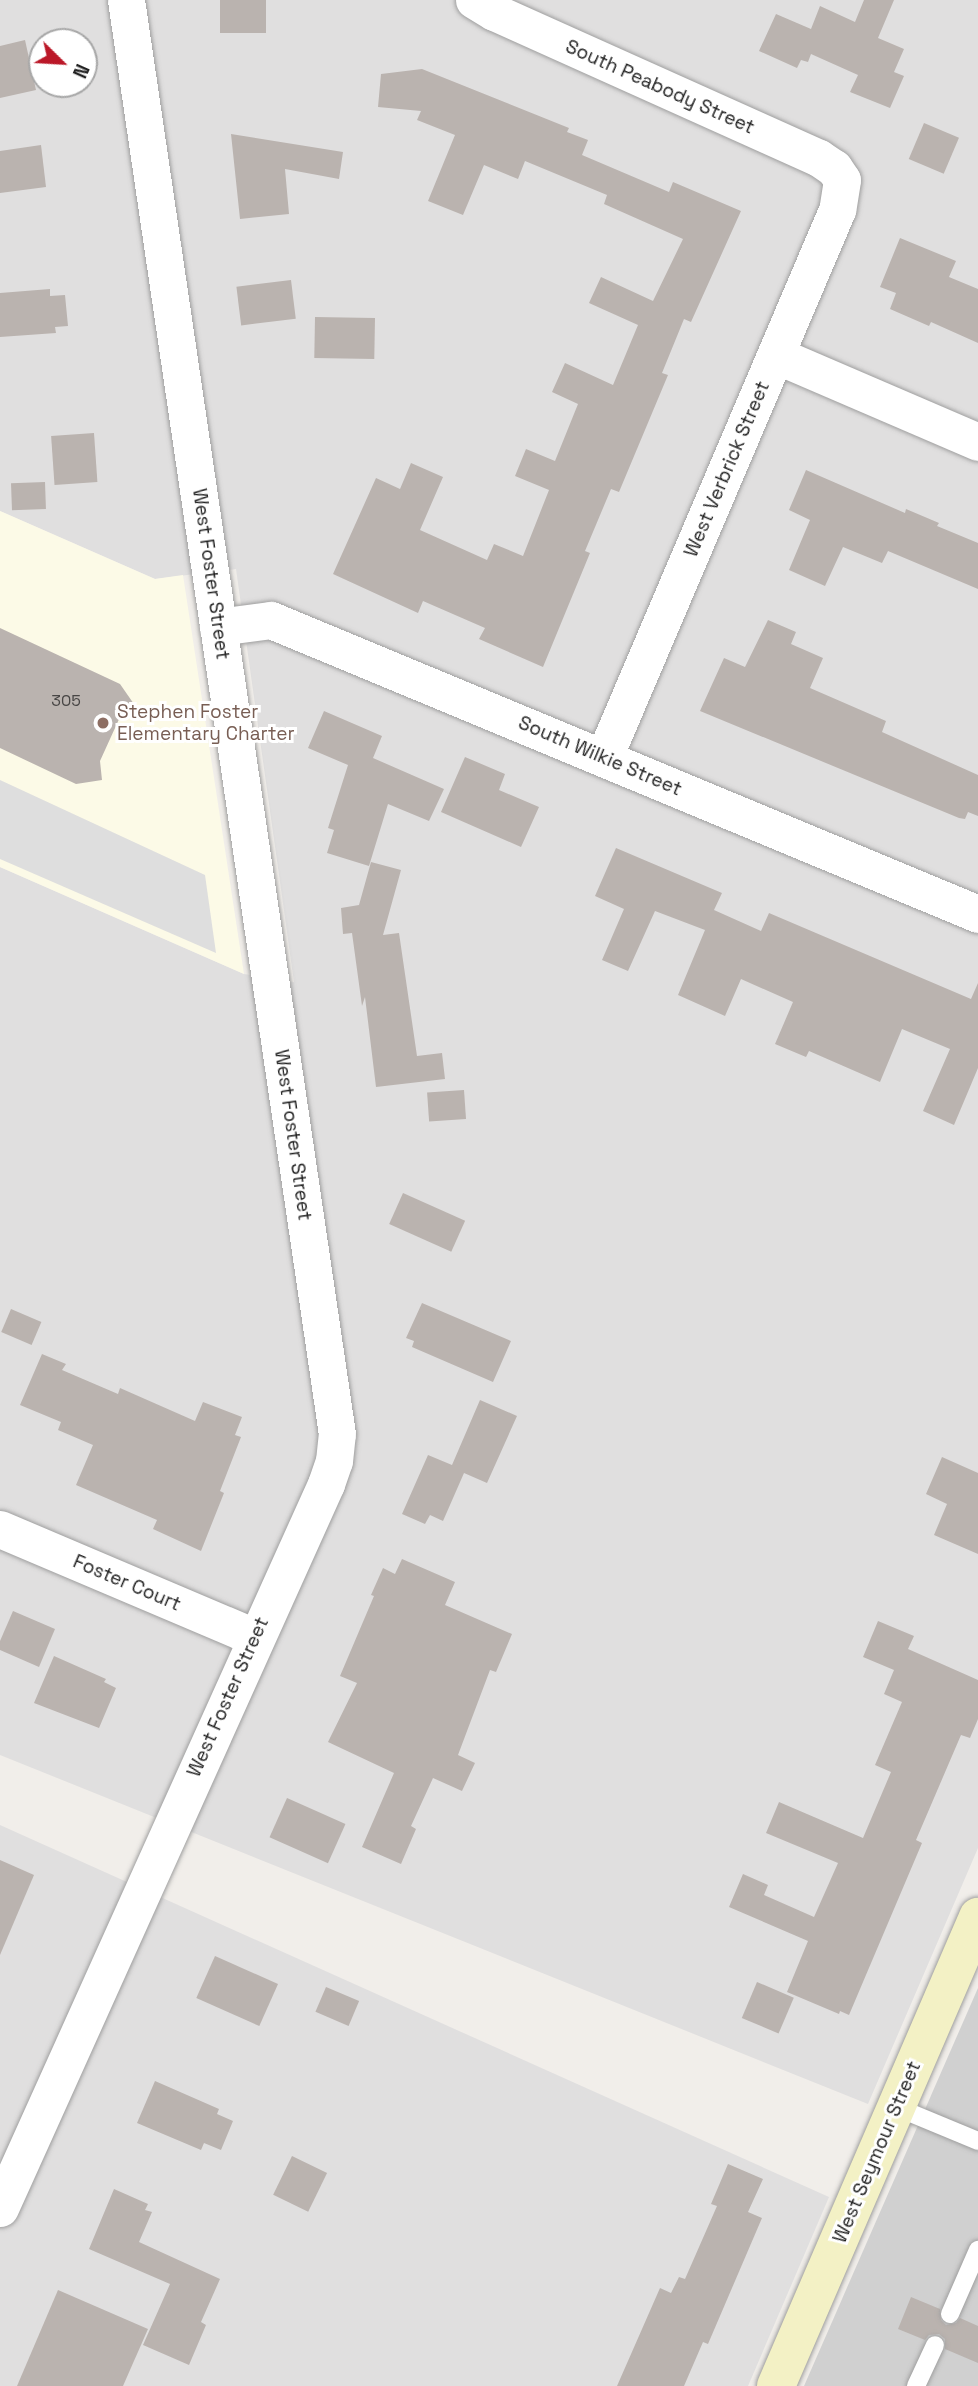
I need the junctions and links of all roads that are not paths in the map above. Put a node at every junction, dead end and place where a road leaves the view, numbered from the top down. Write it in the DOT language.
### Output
graph roads {
  1 [pos="126,0"];
  2 [pos="474,0"];
  3 [pos="842,180"];
  4 [pos="776,355"];
  5 [pos="978,442"];
  6 [pos="218,627"];
  7 [pos="604,757"];
  8 [pos="978,914"];
  9 [pos="0,1529"];
  10 [pos="255,1637"];
  11 [pos="978,1917"];
  12 [pos="896,2106"];
  13 [pos="978,2141"];
  14 [pos="0,2208"];
  15 [pos="978,2250"];
  16 [pos="950,2314"];
  17 [pos="936,2345"];
  18 [pos="776,2386"];
  19 [pos="916,2386"];
  1 -- 6 [label="street, West Foster Street"];
  2 -- 3 [label="street, South Peabody Street"];
  3 -- 4 [label="street, West Verbrick Street"];
  4 -- 5 [label="street"];
  4 -- 7 [label="street, West Verbrick Street"];
  6 -- 7 [label="street, South Wilkie Street"];
  6 -- 10 [label="street, West Foster Street"];
  7 -- 8 [label="street, South Wilkie Street"];
  9 -- 10 [label="street, Foster Court"];
  10 -- 14 [label="street, West Foster Street"];
  11 -- 12 [label="street, West Seymour Street"];
  12 -- 13 [label="lane"];
  12 -- 18 [label="street, West Seymour Street"];
  15 -- 16 [label="lane"];
  17 -- 19 [label="lane"];
}
